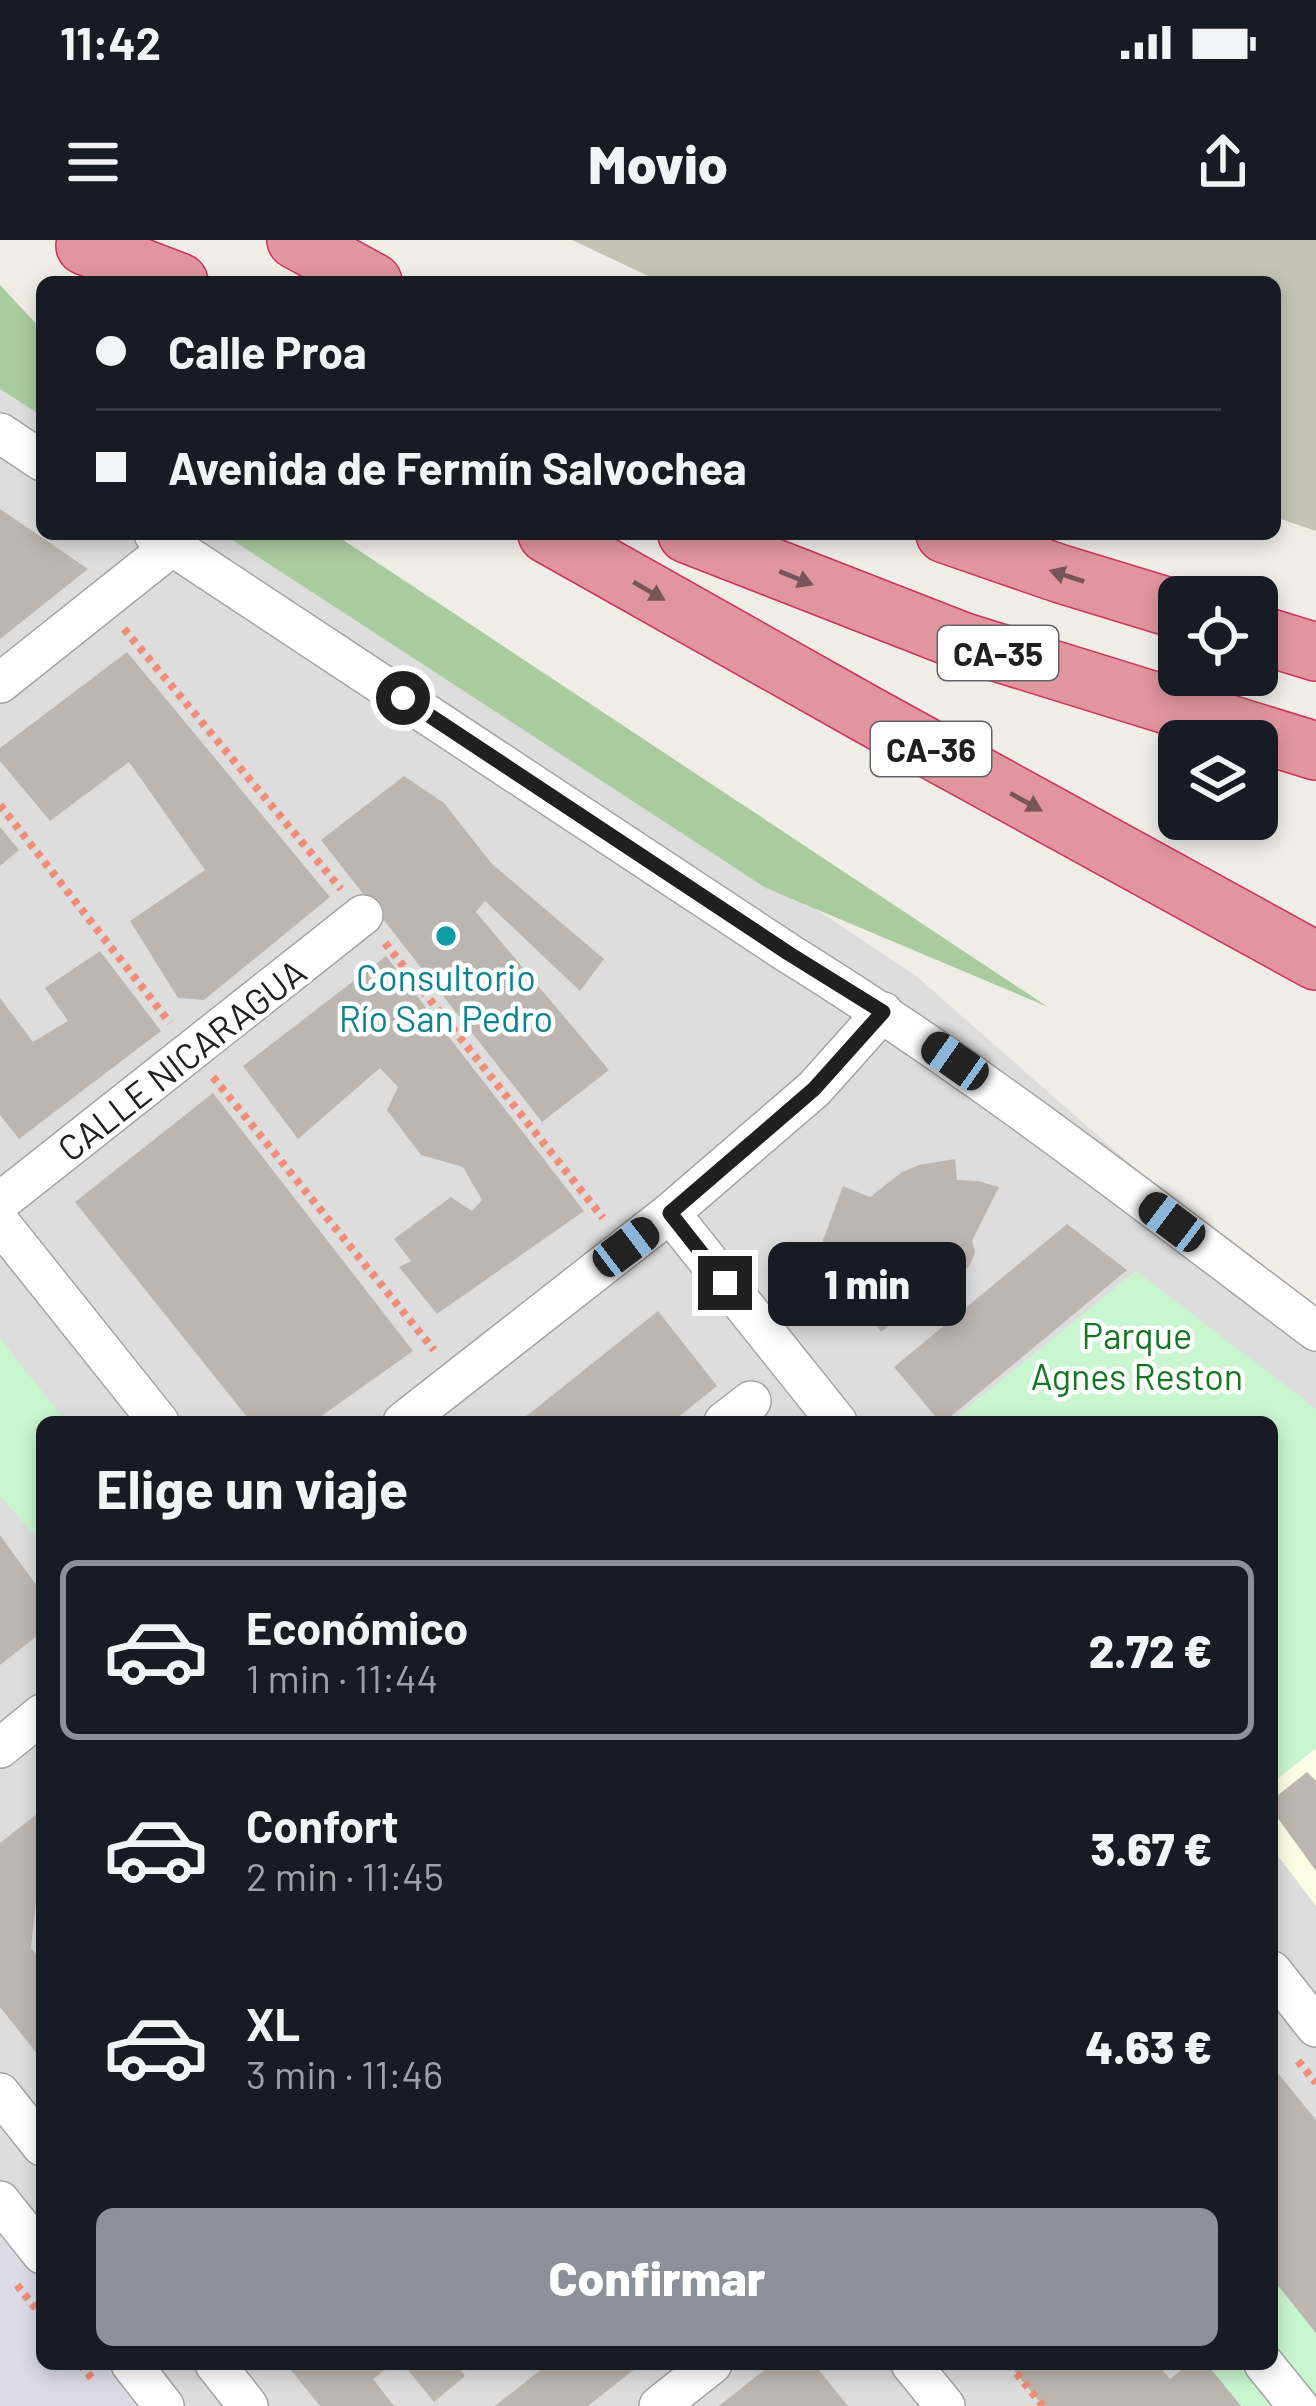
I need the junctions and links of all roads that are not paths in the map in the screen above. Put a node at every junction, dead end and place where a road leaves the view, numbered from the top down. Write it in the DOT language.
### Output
graph roads {
  1 [pos="296,240"];
  2 [pos="96,256"];
  3 [pos="160,276"];
  4 [pos="362,276"];
  5 [pos="0,434"];
  6 [pos="36,457"];
  7 [pos="163,540"];
  8 [pos="558,540"];
  9 [pos="702,540"];
  10 [pos="962,540"];
  11 [pos="1158,604"];
  12 [pos="1278,640"];
  13 [pos="1316,652"];
  14 [pos="0,682"];
  15 [pos="1316,751"];
  16 [pos="362,915"];
  17 [pos="1316,961"];
  18 [pos="883,1012"];
  19 [pos="0,1202"];
  20 [pos="670,1213"];
  21 [pos="0,1223"];
  22 [pos="1316,1331"];
  23 [pos="154,1416"];
  24 [pos="411,1416"];
  25 [pos="832,1416"];
  26 [pos="36,1719"];
  27 [pos="0,1748"];
  28 [pos="1278,1980"];
  29 [pos="1316,2027"];
  30 [pos="0,2093"];
  31 [pos="36,2138"];
  32 [pos="0,2201"];
  33 [pos="36,2246"];
  34 [pos="135,2370"];
  35 [pos="220,2370"];
  36 [pos="704,2370"];
  37 [pos="916,2370"];
  38 [pos="1269,2370"];
  39 [pos="164,2406"];
  40 [pos="248,2406"];
  41 [pos="659,2406"];
  42 [pos="945,2406"];
  43 [pos="1298,2406"];
  1 -- 4 [label="highway"];
  2 -- 3 [label="highway"];
  5 -- 6 [label="street"];
  7 -- 14 [label="street"];
  7 -- 18 [label="street"];
  8 -- 17 [label="highway, CA-36, one-way"];
  9 -- 15 [label="highway, CA-35, one-way"];
  11 -- 10 [label="highway, CA-35, one-way"];
  12 -- 13 [label="highway"];
  16 -- 19 [label="street, CALLE NICARAGUA"];
  18 -- 20 [label="street"];
  18 -- 22 [label="street"];
  20 -- 24 [label="street"];
  20 -- 25 [label="street"];
  21 -- 23 [label="street"];
  26 -- 27 [label="street"];
  28 -- 29 [label="street"];
  30 -- 31 [label="street"];
  32 -- 33 [label="street"];
  34 -- 39 [label="street"];
  35 -- 40 [label="street"];
  36 -- 41 [label="street"];
  37 -- 42 [label="street"];
  38 -- 43 [label="street"];
}
